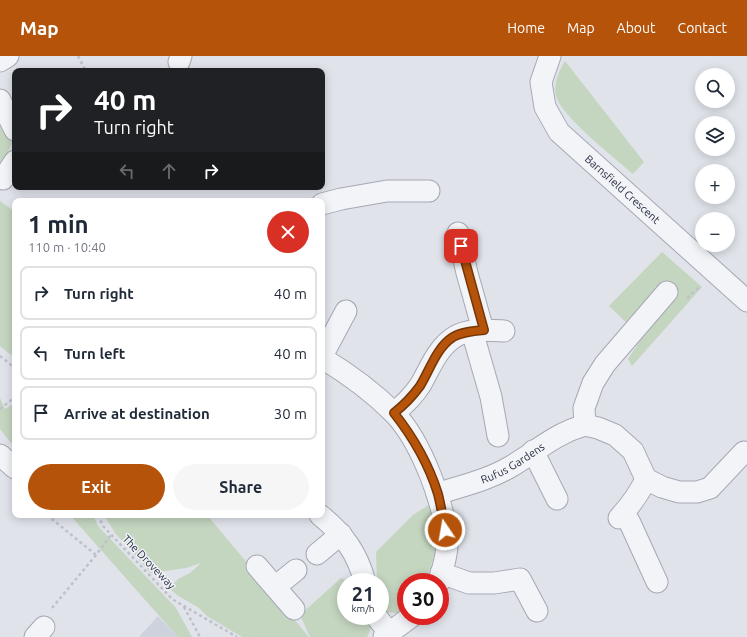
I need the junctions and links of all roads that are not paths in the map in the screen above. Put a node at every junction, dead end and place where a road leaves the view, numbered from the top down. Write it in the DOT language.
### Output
graph roads {
  1 [pos="8,56"];
  2 [pos="550,56"];
  3 [pos="0,61"];
  4 [pos="0,100"];
  5 [pos="12,124"];
  6 [pos="12,166"];
  7 [pos="3,179"];
  8 [pos="429,191"];
  9 [pos="326,202"];
  10 [pos="458,233"];
  11 [pos="666,292"];
  12 [pos="747,301"];
  13 [pos="346,311"];
  14 [pos="478,330"];
  15 [pos="504,331"];
  16 [pos="325,351"];
  17 [pos="325,359"];
  18 [pos="394,413"];
  19 [pos="584,425"];
  20 [pos="498,436"];
  21 [pos="533,451"];
  22 [pos="744,452"];
  23 [pos="0,455"];
  24 [pos="12,465"];
  25 [pos="646,479"];
  26 [pos="438,494"];
  27 [pos="557,499"];
  28 [pos="323,518"];
  29 [pos="341,534"];
  30 [pos="317,554"];
  31 [pos="257,566"];
  32 [pos="296,570"];
  33 [pos="363,573"];
  34 [pos="441,573"];
  35 [pos="449,579"];
  36 [pos="657,582"];
  37 [pos="275,587"];
  38 [pos="294,609"];
  39 [pos="537,611"];
  40 [pos="381,625"];
  41 [pos="400,625"];
  42 [pos="387,635"];
  1 -- 3 [label="street"];
  2 -- 12 [label="street, Barnsfield Crescent"];
  4 -- 5 [label="street"];
  6 -- 7 [label="street"];
  8 -- 9 [label="street"];
  10 -- 14 [label="street"];
  11 -- 19 [label="street"];
  13 -- 16 [label="street"];
  14 -- 15 [label="street"];
  14 -- 18 [label="street"];
  14 -- 20 [label="street"];
  17 -- 18 [label="street"];
  18 -- 26 [label="street"];
  19 -- 21 [label="street, Rufus Gardens"];
  19 -- 25 [label="street"];
  21 -- 26 [label="street, Rufus Gardens"];
  21 -- 27 [label="street"];
  22 -- 25 [label="street"];
  23 -- 24 [label="street"];
  25 -- 36 [label="street"];
  26 -- 34 [label="street"];
  28 -- 29 [label="street"];
  29 -- 30 [label="street"];
  29 -- 33 [label="street"];
  31 -- 37 [label="street"];
  32 -- 37 [label="street"];
  35 -- 39 [label="street"];
  37 -- 38 [label="street"];
  40 -- 42 [label="street"];
  41 -- 42 [label="street"];
}
